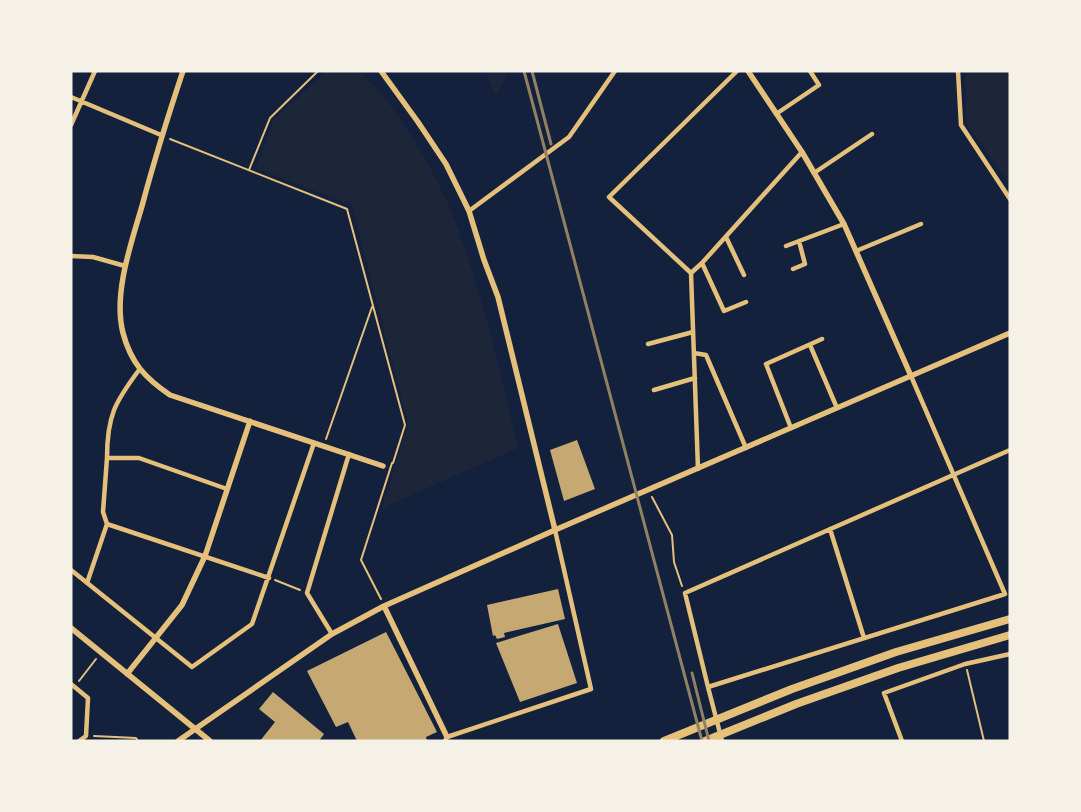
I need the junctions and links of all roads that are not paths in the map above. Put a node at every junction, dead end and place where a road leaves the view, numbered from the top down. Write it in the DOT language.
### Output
graph roads {
  1 [pos="96,71"];
  2 [pos="183,71"];
  3 [pos="381,71"];
  4 [pos="615,71"];
  5 [pos="737,71"];
  6 [pos="748,71"];
  7 [pos="810,71"];
  8 [pos="958,71"];
  9 [pos="71,97"];
  10 [pos="82,102"];
  11 [pos="776,114"];
  12 [pos="71,125"];
  13 [pos="872,134"];
  14 [pos="161,135"];
  15 [pos="802,152"];
  16 [pos="814,173"];
  17 [pos="1010,199"];
  18 [pos="468,211"];
  19 [pos="844,224"];
  20 [pos="921,224"];
  21 [pos="726,237"];
  22 [pos="799,241"];
  23 [pos="786,246"];
  24 [pos="856,251"];
  25 [pos="71,256"];
  26 [pos="702,263"];
  27 [pos="125,266"];
  28 [pos="793,269"];
  29 [pos="691,273"];
  30 [pos="744,275"];
  31 [pos="746,302"];
  32 [pos="693,332"];
  33 [pos="1010,333"];
  34 [pos="822,339"];
  35 [pos="648,344"];
  36 [pos="810,345"];
  37 [pos="694,353"];
  38 [pos="139,370"];
  39 [pos="911,376"];
  40 [pos="695,378"];
  41 [pos="654,390"];
  42 [pos="837,408"];
  43 [pos="250,421"];
  44 [pos="791,428"];
  45 [pos="314,443"];
  46 [pos="746,448"];
  47 [pos="1010,450"];
  48 [pos="349,454"];
  49 [pos="107,458"];
  50 [pos="383,466"];
  51 [pos="698,469"];
  52 [pos="953,475"];
  53 [pos="227,489"];
  54 [pos="107,524"];
  55 [pos="830,529"];
  56 [pos="555,530"];
  57 [pos="205,556"];
  58 [pos="71,570"];
  59 [pos="269,578"];
  60 [pos="86,583"];
  61 [pos="1007,593"];
  62 [pos="384,606"];
  63 [pos="1010,619"];
  64 [pos="71,628"];
  65 [pos="332,634"];
  66 [pos="1010,635"];
  67 [pos="864,638"];
  68 [pos="156,639"];
  69 [pos="1010,654"];
  70 [pos="127,674"];
  71 [pos="73,685"];
  72 [pos="708,687"];
  73 [pos="196,729"];
  74 [pos="446,739"];
  75 [pos="78,741"];
  76 [pos="178,741"];
  77 [pos="210,741"];
  78 [pos="664,741"];
  79 [pos="705,741"];
  80 [pos="722,741"];
  81 [pos="902,741"];
  1 -- 10 [label="street"];
  2 -- 14 [label="street"];
  3 -- 18 [label="street"];
  4 -- 18 [label="street"];
  5 -- 29 [label="street"];
  6 -- 11 [label="street"];
  7 -- 11 [label="street"];
  8 -- 17 [label="street"];
  9 -- 10 [label="street"];
  10 -- 12 [label="street"];
  10 -- 14 [label="street"];
  11 -- 15 [label="street"];
  13 -- 16 [label="street"];
  14 -- 27 [label="street"];
  15 -- 16 [label="street"];
  15 -- 21 [label="street"];
  16 -- 19 [label="street"];
  18 -- 56 [label="street"];
  19 -- 22 [label="street"];
  19 -- 24 [label="street"];
  20 -- 24 [label="street"];
  21 -- 26 [label="street"];
  21 -- 30 [label="street"];
  22 -- 23 [label="street"];
  22 -- 28 [label="street"];
  24 -- 39 [label="street"];
  25 -- 27 [label="street"];
  26 -- 29 [label="street"];
  26 -- 31 [label="street"];
  27 -- 38 [label="street"];
  29 -- 32 [label="street"];
  32 -- 35 [label="street"];
  32 -- 37 [label="street"];
  33 -- 39 [label="street"];
  34 -- 36 [label="street"];
  36 -- 42 [label="street"];
  36 -- 44 [label="street"];
  37 -- 40 [label="street"];
  37 -- 46 [label="street"];
  38 -- 43 [label="street"];
  38 -- 49 [label="street"];
  39 -- 42 [label="street"];
  39 -- 52 [label="street"];
  40 -- 41 [label="street"];
  40 -- 51 [label="street"];
  42 -- 44 [label="street"];
  43 -- 45 [label="street"];
  43 -- 53 [label="street"];
  44 -- 46 [label="street"];
  45 -- 48 [label="street"];
  45 -- 59 [label="street"];
  46 -- 51 [label="street"];
  47 -- 52 [label="street"];
  48 -- 50 [label="street"];
  48 -- 65 [label="street"];
  49 -- 53 [label="street"];
  49 -- 54 [label="street"];
  51 -- 56 [label="street"];
  52 -- 55 [label="street"];
  52 -- 61 [label="street"];
  53 -- 57 [label="street"];
  54 -- 57 [label="street"];
  54 -- 60 [label="street"];
  55 -- 67 [label="street"];
  55 -- 72 [label="street"];
  56 -- 62 [label="street"];
  56 -- 74 [label="street"];
  57 -- 59 [label="street"];
  57 -- 68 [label="street"];
  58 -- 60 [label="street"];
  59 -- 68 [label="street"];
  60 -- 68 [label="street"];
  61 -- 67 [label="street"];
  62 -- 65 [label="street"];
  62 -- 74 [label="street"];
  63 -- 78 [label="highway"];
  64 -- 70 [label="street"];
  65 -- 73 [label="street"];
  66 -- 79 [label="highway"];
  67 -- 72 [label="street"];
  68 -- 70 [label="street"];
  69 -- 81 [label="street"];
  70 -- 73 [label="street"];
  71 -- 75 [label="street"];
  72 -- 80 [label="street"];
  73 -- 76 [label="street"];
  73 -- 77 [label="street"];
}
